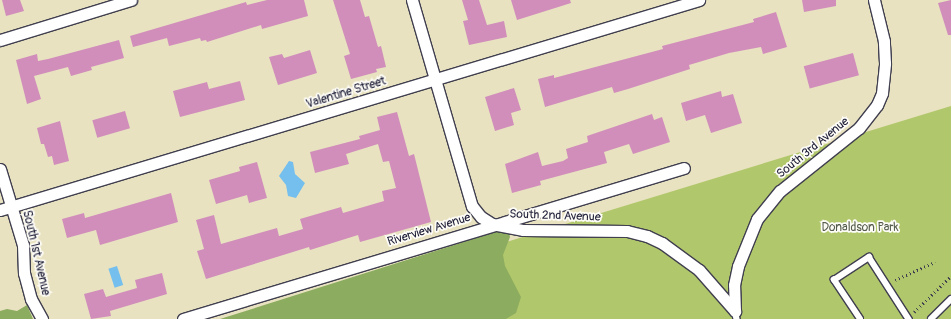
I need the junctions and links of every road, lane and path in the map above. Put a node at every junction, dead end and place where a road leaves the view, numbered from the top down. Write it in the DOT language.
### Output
graph roads {
  1 [pos="132,0"];
  2 [pos="412,0"];
  3 [pos="699,0"];
  4 [pos="874,0"];
  5 [pos="0,40"];
  6 [pos="436,80"];
  7 [pos="684,168"];
  8 [pos="0,169"];
  9 [pos="12,207"];
  10 [pos="0,210"];
  11 [pos="492,224"];
  12 [pos="935,262"];
  13 [pos="951,276"];
  14 [pos="887,285"];
  15 [pos="951,299"];
  16 [pos="736,315"];
  17 [pos="42,319"];
  18 [pos="183,319"];
  19 [pos="860,319"];
  20 [pos="909,319"];
  21 [pos="931,319"];
  1 -- 5 [label="street"];
  2 -- 6 [label="street, South 2nd Avenue"];
  3 -- 6 [label="street, Valentine Street"];
  4 -- 16 [label="street, South 3rd Avenue"];
  6 -- 9 [label="street, Valentine Street"];
  6 -- 11 [label="street, South 2nd Avenue"];
  7 -- 11 [label="street, Riverview Avenue"];
  8 -- 9 [label="street, South 1st Avenue"];
  9 -- 10 [label="street, Valentine Street"];
  9 -- 17 [label="street, South 1st Avenue"];
  11 -- 16 [label="street, South 2nd Avenue"];
  11 -- 18 [label="street, Riverview Avenue"];
  12 -- 14 [label="path"];
  13 -- 20 [label="path"];
  14 -- 19 [label="lane"];
  14 -- 20 [label="lane"];
  15 -- 21 [label="lane"];
}
